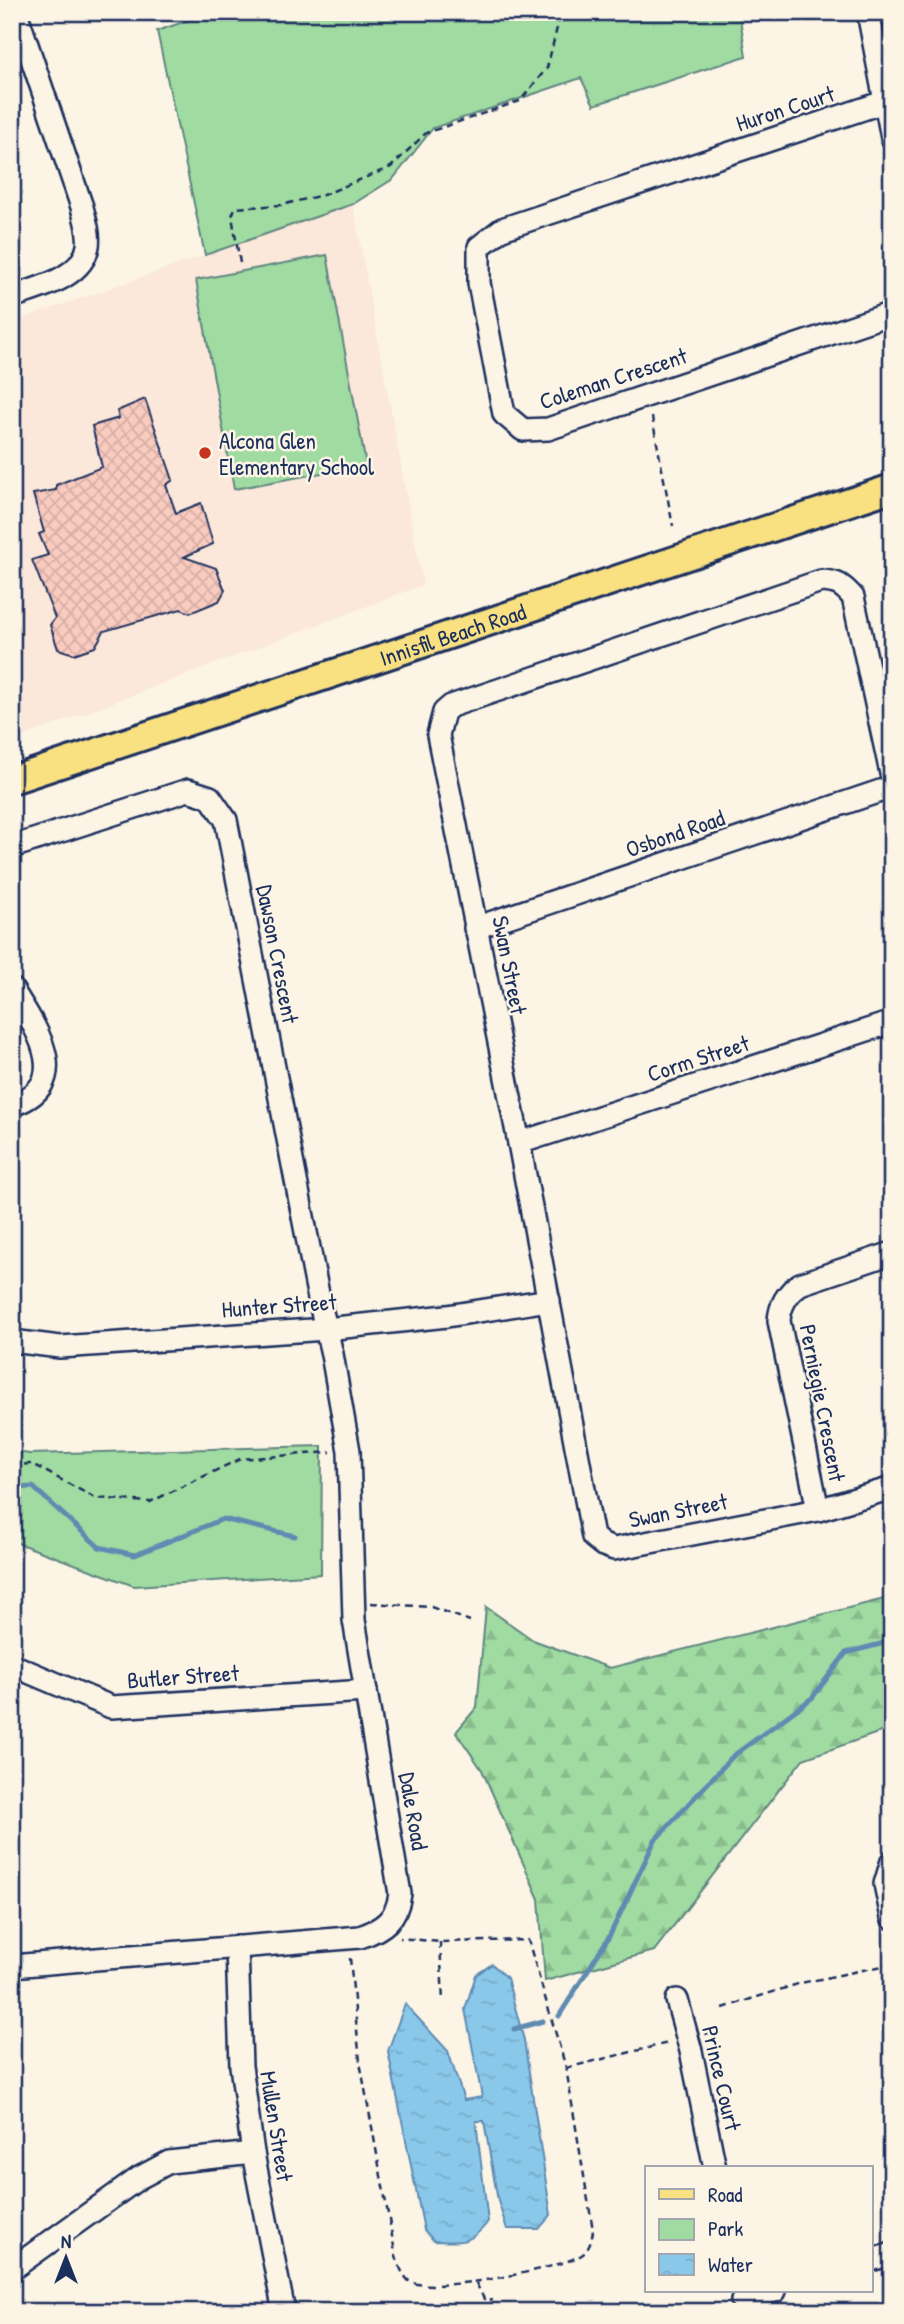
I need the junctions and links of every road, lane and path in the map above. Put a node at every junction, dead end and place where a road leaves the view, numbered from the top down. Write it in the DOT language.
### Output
graph roads {
  1 [pos="16,12"];
  2 [pos="561,12"];
  3 [pos="868,12"];
  4 [pos="884,102"];
  5 [pos="892,138"];
  6 [pos="702,163"];
  7 [pos="240,262"];
  8 [pos="12,296"];
  9 [pos="892,313"];
  10 [pos="652,417"];
  11 [pos="892,488"];
  12 [pos="673,526"];
  13 [pos="892,778"];
  14 [pos="12,780"];
  15 [pos="892,788"];
  16 [pos="12,847"];
  17 [pos="475,928"];
  18 [pos="12,989"];
  19 [pos="892,1022"];
  20 [pos="12,1105"];
  21 [pos="519,1143"];
  22 [pos="892,1253"];
  23 [pos="549,1300"];
  24 [pos="326,1329"];
  25 [pos="12,1341"];
  26 [pos="349,1451"];
  27 [pos="12,1465"];
  28 [pos="892,1488"];
  29 [pos="818,1510"];
  30 [pos="354,1601"];
  31 [pos="470,1621"];
  32 [pos="12,1665"];
  33 [pos="366,1691"];
  34 [pos="892,1861"];
  35 [pos="892,1918"];
  36 [pos="400,1938"];
  37 [pos="440,1942"];
  38 [pos="237,1947"];
  39 [pos="350,1958"];
  40 [pos="892,1964"];
  41 [pos="12,1966"];
  42 [pos="677,2000"];
  43 [pos="443,2001"];
  44 [pos="723,2008"];
  45 [pos="717,2031"];
  46 [pos="687,2038"];
  47 [pos="566,2068"];
  48 [pos="253,2153"];
  49 [pos="715,2166"];
  50 [pos="892,2254"];
  51 [pos="872,2260"];
  52 [pos="12,2269"];
  53 [pos="475,2282"];
  54 [pos="772,2292"];
  55 [pos="492,2300"];
  56 [pos="742,2301"];
  57 [pos="284,2312"];
  1 -- 8 [label="street"];
  2 -- 7 [label="path"];
  3 -- 4 [label="street"];
  4 -- 5 [label="street"];
  4 -- 6 [label="street, Huron Court"];
  6 -- 9 [label="street, Coleman Crescent"];
  10 -- 12 [label="path"];
  11 -- 14 [label="main road, Innisfil Beach Road"];
  13 -- 17 [label="street, Swan Street"];
  15 -- 17 [label="street, Osbond Road"];
  16 -- 24 [label="street, Dawson Crescent"];
  17 -- 21 [label="street, Swan Street"];
  18 -- 20 [label="street"];
  19 -- 21 [label="street, Corm Street"];
  21 -- 23 [label="street, Swan Street"];
  22 -- 29 [label="street, Perniegie Crescent"];
  23 -- 24 [label="street, Hunter Street"];
  23 -- 29 [label="street, Swan Street"];
  24 -- 25 [label="street, Hunter Street"];
  24 -- 26 [label="street, Dale Road"];
  26 -- 27 [label="path"];
  26 -- 30 [label="street, Dale Road"];
  28 -- 29 [label="street, Swan Street"];
  30 -- 31 [label="path"];
  30 -- 33 [label="street, Dale Road"];
  32 -- 33 [label="street, Butler Street"];
  33 -- 38 [label="street, Dale Road"];
  34 -- 35 [label="street"];
  36 -- 37 [label="path"];
  37 -- 43 [label="path"];
  37 -- 47 [label="path"];
  38 -- 41 [label="street, Dale Road"];
  38 -- 48 [label="street, Mullen Street"];
  39 -- 53 [label="path"];
  40 -- 44 [label="path"];
  42 -- 46 [label="street, Prince Court"];
  45 -- 46 [label="path"];
  46 -- 47 [label="path"];
  46 -- 49 [label="street, Prince Court"];
  47 -- 53 [label="path"];
  48 -- 52 [label="street"];
  48 -- 57 [label="street, Mullen Street"];
  50 -- 51 [label="street"];
  53 -- 55 [label="path"];
  54 -- 56 [label="street"];
}
